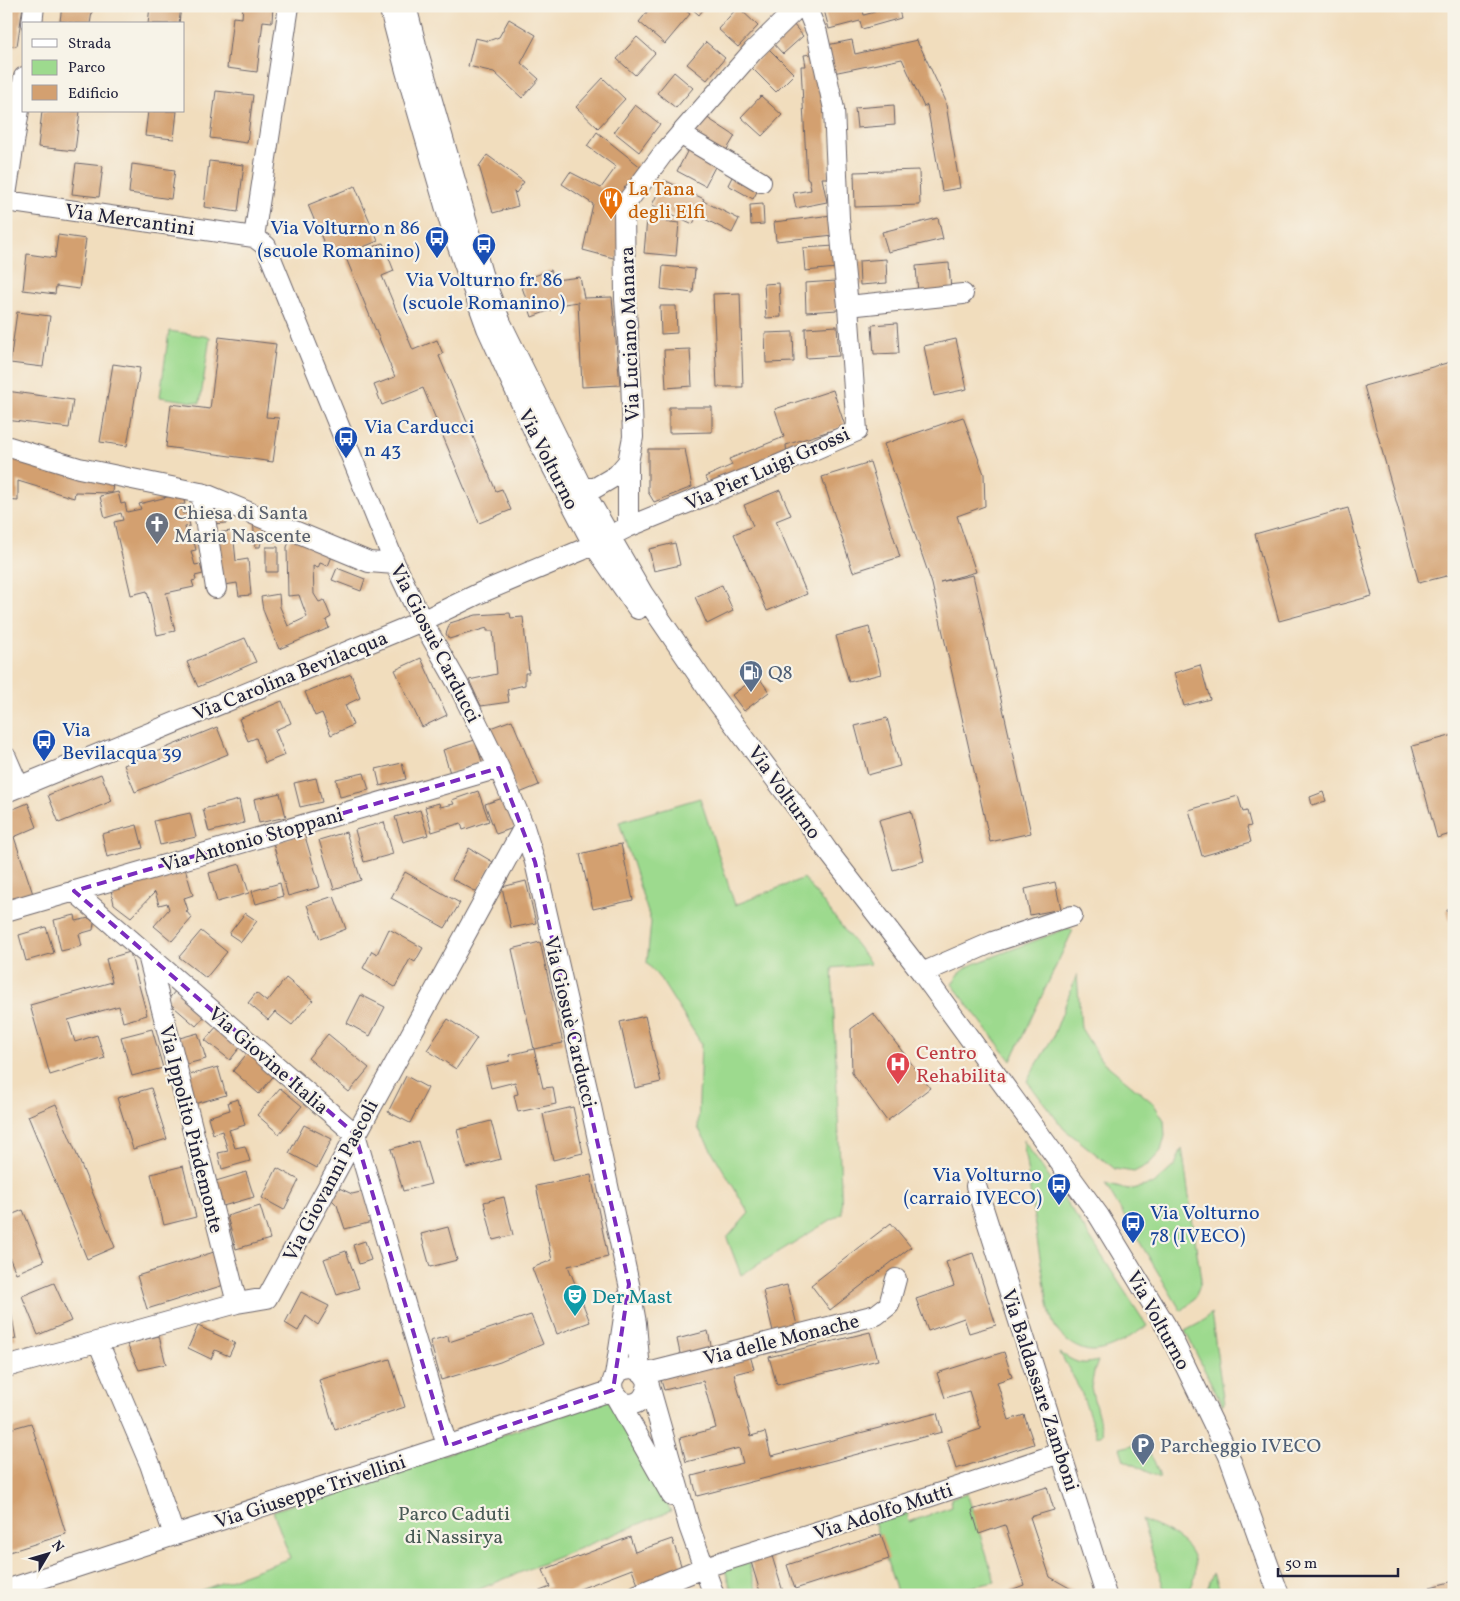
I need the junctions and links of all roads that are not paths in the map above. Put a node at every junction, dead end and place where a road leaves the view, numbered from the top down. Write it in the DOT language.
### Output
graph roads {
  1 [pos="34,6"];
  2 [pos="389,6"];
  3 [pos="406,6"];
  4 [pos="419,6"];
  5 [pos="799,6"];
  6 [pos="806,6"];
  7 [pos="290,9"];
  8 [pos="32,22"];
  9 [pos="416,45"];
  10 [pos="22,90"];
  11 [pos="680,134"];
  12 [pos="761,182"];
  13 [pos="6,195"];
  14 [pos="6,201"];
  15 [pos="254,237"];
  16 [pos="963,294"];
  17 [pos="848,306"];
  18 [pos="6,446"];
  19 [pos="628,462"];
  20 [pos="582,488"];
  21 [pos="201,493"];
  22 [pos="610,536"];
  23 [pos="395,564"];
  24 [pos="216,588"];
  25 [pos="422,621"];
  26 [pos="6,757"];
  27 [pos="499,768"];
  28 [pos="13,789"];
  29 [pos="524,827"];
  30 [pos="74,891"];
  31 [pos="6,912"];
  32 [pos="1072,916"];
  33 [pos="148,956"];
  34 [pos="922,973"];
  35 [pos="355,1134"];
  36 [pos="976,1186"];
  37 [pos="896,1279"];
  38 [pos="629,1284"];
  39 [pos="237,1303"];
  40 [pos="98,1342"];
  41 [pos="6,1367"];
  42 [pos="644,1377"];
  43 [pos="615,1388"];
  44 [pos="447,1446"];
  45 [pos="1060,1453"];
  46 [pos="690,1526"];
  47 [pos="174,1535"];
  48 [pos="705,1567"];
  49 [pos="6,1590"];
  50 [pos="637,1595"];
  51 [pos="714,1595"];
  52 [pos="1106,1595"];
  53 [pos="1279,1595"];
  1 -- 8 [label="street"];
  2 -- 22 [label="street, Via Volturno"];
  3 -- 9 [label="street, Via Volturno"];
  4 -- 9 [label="street"];
  5 -- 11 [label="street, Via Luciano Manara"];
  6 -- 17 [label="street, Via Pier Luigi Grossi"];
  7 -- 15 [label="street"];
  9 -- 20 [label="street, Via Volturno"];
  10 -- 13 [label="street"];
  11 -- 12 [label="street"];
  11 -- 19 [label="street, Via Luciano Manara"];
  14 -- 15 [label="street, Via Mercantini"];
  15 -- 23 [label="street, Via Giosuè Carducci"];
  16 -- 17 [label="street"];
  17 -- 22 [label="street, Via Pier Luigi Grossi"];
  18 -- 21 [label="street"];
  19 -- 20 [label="street"];
  19 -- 22 [label="street, Via Luciano Manara"];
  20 -- 22 [label="street, Via Volturno"];
  21 -- 23 [label="street"];
  21 -- 24 [label="street"];
  22 -- 25 [label="street, Via Carolina Bevilacqua"];
  22 -- 34 [label="street, Via Volturno"];
  23 -- 25 [label="street, Via Giosuè Carducci"];
  25 -- 27 [label="street, Via Giosuè Carducci"];
  25 -- 28 [label="street, Via Carolina Bevilacqua"];
  26 -- 28 [label="street, Via Carolina Bevilacqua"];
  27 -- 29 [label="street, Via Giosuè Carducci"];
  27 -- 30 [label="street, Via Antonio Stoppani"];
  29 -- 35 [label="street, Via Giovanni Pascoli"];
  29 -- 38 [label="street, Via Giosuè Carducci"];
  30 -- 31 [label="street, Via Antonio Stoppani"];
  30 -- 33 [label="street, Via Giovine Italia"];
  32 -- 34 [label="street"];
  33 -- 35 [label="street, Via Giovine Italia"];
  33 -- 39 [label="street, Via Ippolito Pindemonte"];
  34 -- 53 [label="street, Via Volturno"];
  35 -- 39 [label="street, Via Giovanni Pascoli"];
  35 -- 44 [label="street"];
  36 -- 45 [label="street, Via Baldassare Zamboni"];
  37 -- 42 [label="street, Via delle Monache"];
  38 -- 42 [label="street, Via Giosuè Carducci"];
  38 -- 43 [label="street, Via Giosuè Carducci"];
  39 -- 40 [label="street, Via Giovanni Pascoli"];
  40 -- 41 [label="street, Via Giovanni Pascoli"];
  40 -- 47 [label="street"];
  42 -- 43 [label="street"];
  42 -- 43 [label="street"];
  42 -- 46 [label="street, Via Giosuè Carducci"];
  43 -- 44 [label="street"];
  43 -- 46 [label="street, Via Giosuè Carducci"];
  44 -- 47 [label="street, Via Giuseppe Trivellini"];
  45 -- 48 [label="street, Via Adolfo Mutti"];
  45 -- 52 [label="street, Via Baldassare Zamboni"];
  46 -- 48 [label="street, Via Giosuè Carducci"];
  47 -- 49 [label="street, Via Giuseppe Trivellini"];
  48 -- 50 [label="street, Via Adolfo Mutti"];
  48 -- 51 [label="street, Via Giosuè Carducci"];
}
